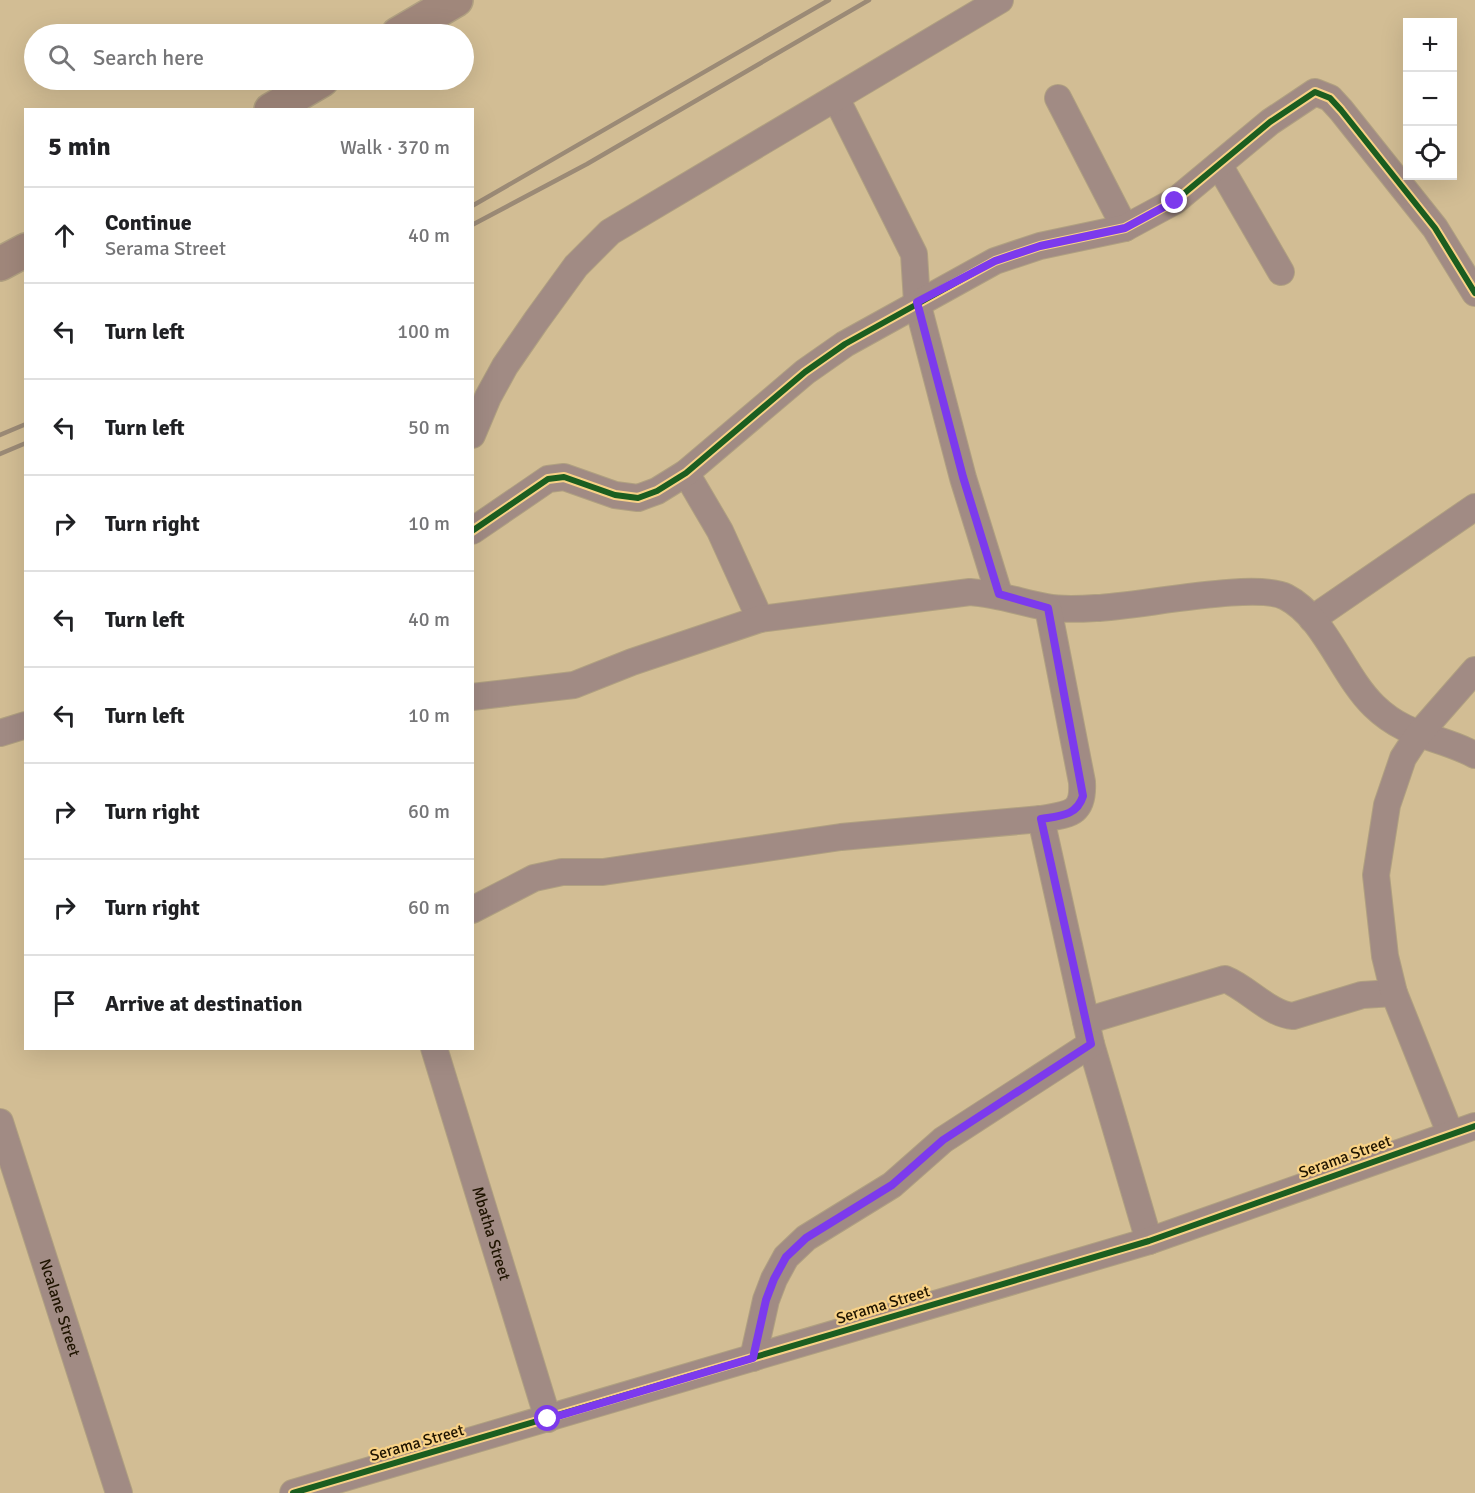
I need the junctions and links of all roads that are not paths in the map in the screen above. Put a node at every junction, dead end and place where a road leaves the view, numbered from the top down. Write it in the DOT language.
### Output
graph roads {
  1 [pos="456,0"];
  2 [pos="1000,0"];
  3 [pos="415,24"];
  4 [pos="305,90"];
  5 [pos="836,98"];
  6 [pos="1058,98"];
  7 [pos="274,108"];
  8 [pos="1219,165"];
  9 [pos="1125,228"];
  10 [pos="24,251"];
  11 [pos="0,264"];
  12 [pos="1281,272"];
  13 [pos="1475,293"];
  14 [pos="917,302"];
  15 [pos="474,430"];
  16 [pos="686,473"];
  17 [pos="1475,507"];
  18 [pos="474,530"];
  19 [pos="999,594"];
  20 [pos="1048,608"];
  21 [pos="760,619"];
  22 [pos="1312,619"];
  23 [pos="1475,670"];
  24 [pos="474,697"];
  25 [pos="24,726"];
  26 [pos="0,733"];
  27 [pos="1418,735"];
  28 [pos="1475,755"];
  29 [pos="1041,819"];
  30 [pos="474,909"];
  31 [pos="1394,993"];
  32 [pos="1089,1033"];
  33 [pos="435,1050"];
  34 [pos="0,1122"];
  35 [pos="1475,1126"];
  36 [pos="1450,1133"];
  37 [pos="1149,1241"];
  38 [pos="753,1358"];
  39 [pos="548,1419"];
  40 [pos="119,1493"];
  41 [pos="292,1493"];
  1 -- 3 [label="main road"];
  2 -- 5 [label="street"];
  4 -- 7 [label="main road"];
  5 -- 14 [label="street"];
  5 -- 15 [label="street"];
  6 -- 9 [label="street"];
  8 -- 9 [label="street"];
  8 -- 12 [label="street"];
  8 -- 13 [label="street"];
  9 -- 14 [label="street"];
  10 -- 11 [label="main road"];
  14 -- 16 [label="street"];
  14 -- 19 [label="street"];
  16 -- 18 [label="street"];
  16 -- 21 [label="street"];
  17 -- 22 [label="street"];
  19 -- 20 [label="street"];
  19 -- 21 [label="street"];
  20 -- 22 [label="street"];
  20 -- 29 [label="street"];
  21 -- 24 [label="street"];
  22 -- 27 [label="street"];
  23 -- 27 [label="street"];
  25 -- 26 [label="street"];
  27 -- 28 [label="street"];
  27 -- 31 [label="street"];
  29 -- 30 [label="street"];
  29 -- 32 [label="street"];
  31 -- 32 [label="street"];
  31 -- 36 [label="street"];
  32 -- 37 [label="street"];
  32 -- 38 [label="street"];
  33 -- 39 [label="street, Mbatha Street"];
  34 -- 40 [label="street, Ncalane Street"];
  35 -- 36 [label="street, Serama Street"];
  36 -- 37 [label="street, Serama Street"];
  37 -- 38 [label="street, Serama Street"];
  38 -- 39 [label="street, Serama Street"];
  39 -- 41 [label="street, Serama Street"];
}
